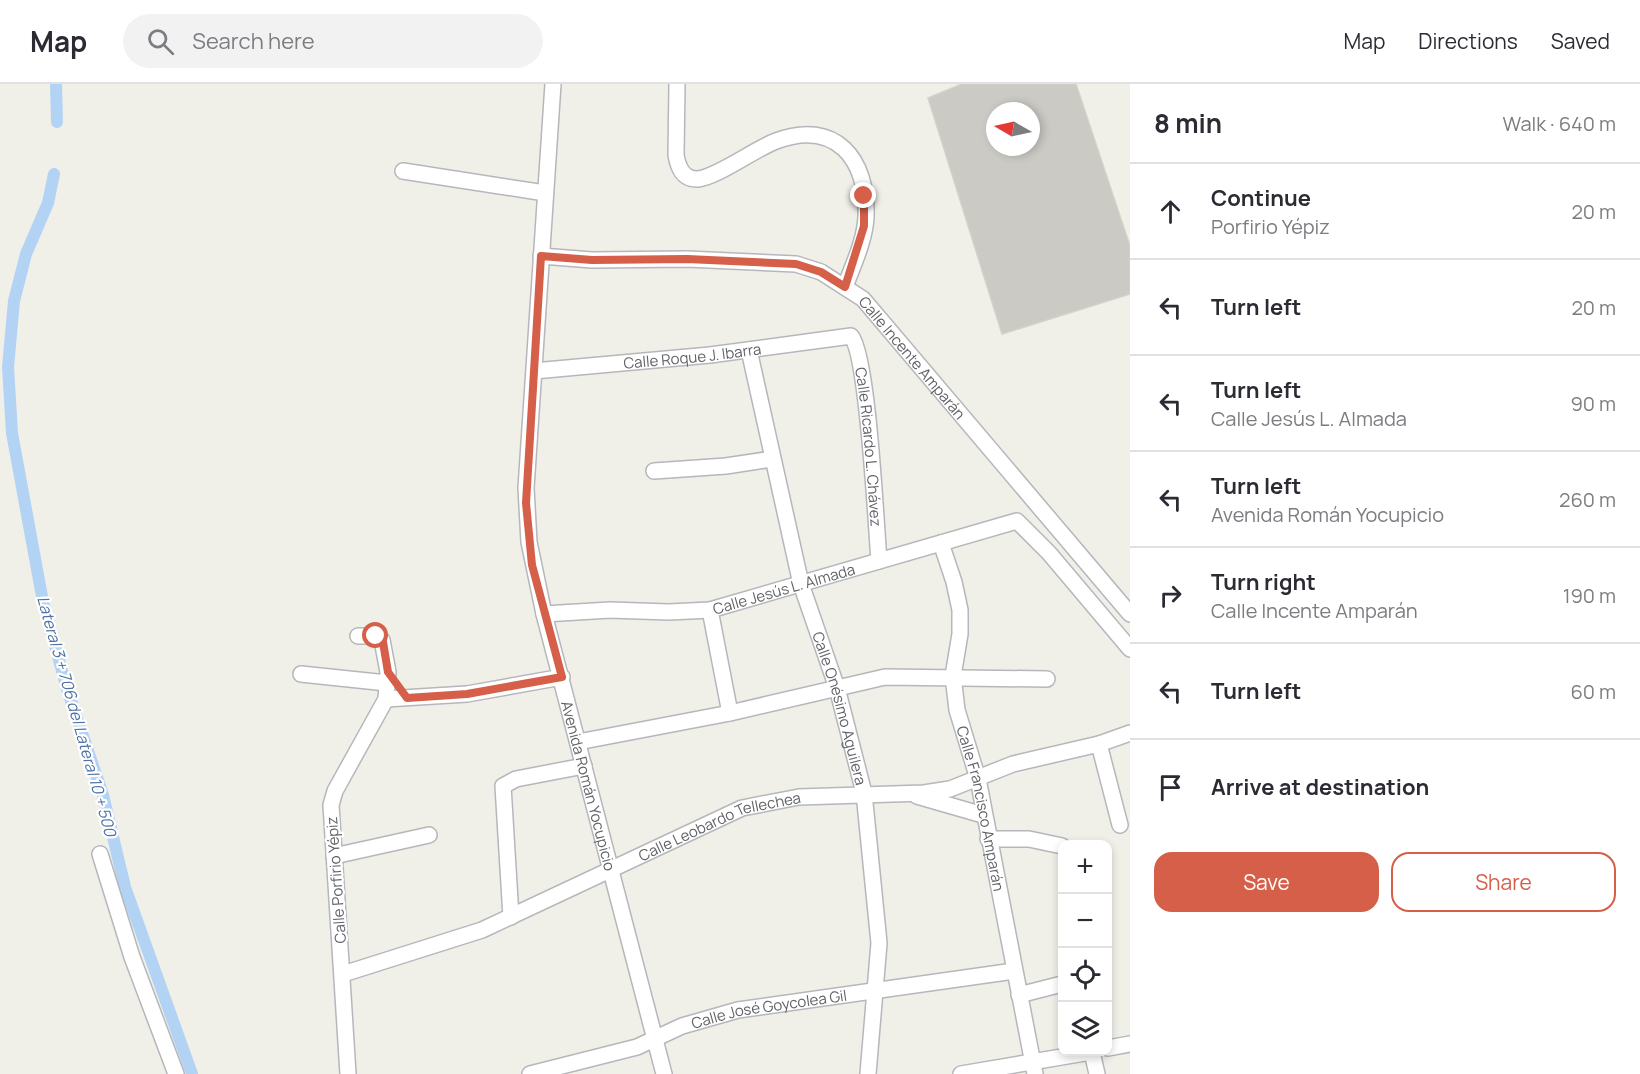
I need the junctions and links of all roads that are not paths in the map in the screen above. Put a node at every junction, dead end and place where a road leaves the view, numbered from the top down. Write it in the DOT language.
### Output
graph roads {
  1 [pos="553,84"];
  2 [pos="677,84"];
  3 [pos="403,171"];
  4 [pos="545,193"];
  5 [pos="541,258"];
  6 [pos="845,287"];
  7 [pos="849,335"];
  8 [pos="749,350"];
  9 [pos="534,371"];
  10 [pos="772,459"];
  11 [pos="654,471"];
  12 [pos="941,543"];
  13 [pos="879,561"];
  14 [pos="801,584"];
  15 [pos="710,610"];
  16 [pos="544,614"];
  17 [pos="1130,615"];
  18 [pos="358,636"];
  19 [pos="1130,649"];
  20 [pos="301,674"];
  21 [pos="953,676"];
  22 [pos="562,677"];
  23 [pos="388,678"];
  24 [pos="1047,679"];
  25 [pos="837,688"];
  26 [pos="407,698"];
  27 [pos="386,699"];
  28 [pos="730,713"];
  29 [pos="1130,733"];
  30 [pos="578,742"];
  31 [pos="1099,744"];
  32 [pos="584,766"];
  33 [pos="978,779"];
  34 [pos="864,793"];
  35 [pos="906,793"];
  36 [pos="983,815"];
  37 [pos="1120,825"];
  38 [pos="429,835"];
  39 [pos="988,839"];
  40 [pos="1058,845"];
  41 [pos="100,854"];
  42 [pos="334,856"];
  43 [pos="612,870"];
  44 [pos="511,917"];
  45 [pos="1014,971"];
  46 [pos="343,974"];
  47 [pos="1058,985"];
  48 [pos="876,989"];
  49 [pos="1019,995"];
  50 [pos="655,1041"];
  51 [pos="1130,1044"];
  52 [pos="1112,1047"];
  53 [pos="1078,1056"];
  54 [pos="1093,1056"];
  55 [pos="1034,1069"];
  56 [pos="176,1074"];
  57 [pos="348,1074"];
  58 [pos="530,1074"];
  59 [pos="664,1074"];
  60 [pos="868,1074"];
  61 [pos="961,1074"];
  62 [pos="1097,1074"];
  1 -- 4 [label="street, Avenida Román Yocupicio"];
  2 -- 6 [label="street"];
  3 -- 4 [label="street"];
  4 -- 5 [label="street, Avenida Román Yocupicio"];
  5 -- 6 [label="street, Calle Incente Amparán"];
  5 -- 9 [label="street, Avenida Román Yocupicio"];
  6 -- 17 [label="street, Calle Incente Amparán"];
  7 -- 8 [label="street, Calle Roque J. Ibarra"];
  7 -- 13 [label="street, Calle Ricardo L. Chávez"];
  8 -- 9 [label="street, Calle Roque J. Ibarra"];
  8 -- 10 [label="street, Calle Onésimo Aguilera"];
  9 -- 16 [label="street, Avenida Román Yocupicio"];
  10 -- 11 [label="street"];
  10 -- 14 [label="street, Calle Onésimo Aguilera"];
  12 -- 13 [label="street, Calle Jesús L. Almada"];
  12 -- 19 [label="street, Calle Jesús L. Almada"];
  12 -- 21 [label="street, Calle Francisco Amparán"];
  13 -- 14 [label="street, Calle Jesús L. Almada"];
  14 -- 15 [label="street, Calle Jesús L. Almada"];
  14 -- 25 [label="street, Calle Onésimo Aguilera"];
  15 -- 16 [label="street, Calle Jesús L. Almada"];
  15 -- 28 [label="street"];
  16 -- 22 [label="street, Avenida Román Yocupicio"];
  18 -- 23 [label="street"];
  20 -- 23 [label="street"];
  21 -- 24 [label="street"];
  21 -- 25 [label="street"];
  21 -- 33 [label="street, Calle Francisco Amparán"];
  22 -- 26 [label="street"];
  22 -- 30 [label="street, Avenida Román Yocupicio"];
  23 -- 26 [label="street"];
  23 -- 27 [label="street"];
  25 -- 28 [label="street"];
  25 -- 34 [label="street, Calle Onésimo Aguilera"];
  26 -- 27 [label="street"];
  27 -- 42 [label="street, Calle Porfirio Yépiz"];
  28 -- 30 [label="street"];
  29 -- 31 [label="street, Calle Leobardo Tellechea"];
  30 -- 32 [label="street, Avenida Román Yocupicio"];
  31 -- 33 [label="street, Calle Leobardo Tellechea"];
  31 -- 37 [label="street"];
  32 -- 43 [label="street, Avenida Román Yocupicio"];
  32 -- 44 [label="street"];
  33 -- 35 [label="street, Calle Leobardo Tellechea"];
  33 -- 36 [label="street, Calle Francisco Amparán"];
  34 -- 35 [label="street, Calle Leobardo Tellechea"];
  34 -- 43 [label="street, Calle Leobardo Tellechea"];
  34 -- 48 [label="street, Calle Onésimo Aguilera"];
  35 -- 36 [label="street, Calle Leobardo Tellechea"];
  36 -- 39 [label="street, Calle Francisco Amparán"];
  38 -- 42 [label="street"];
  39 -- 40 [label="street"];
  39 -- 45 [label="street, Calle Francisco Amparán"];
  41 -- 56 [label="street"];
  42 -- 46 [label="street, Calle Porfirio Yépiz"];
  43 -- 44 [label="street, Calle Leobardo Tellechea"];
  43 -- 50 [label="street, Avenida Román Yocupicio"];
  44 -- 46 [label="street, Calle Leobardo Tellechea"];
  45 -- 48 [label="street, Calle José Goycolea Gil"];
  45 -- 49 [label="street, Calle Francisco Amparán"];
  46 -- 57 [label="street, Calle Porfirio Yépiz"];
  47 -- 49 [label="street"];
  48 -- 50 [label="street, Calle José Goycolea Gil"];
  48 -- 60 [label="street, Calle Onésimo Aguilera"];
  49 -- 55 [label="street, Calle Francisco Amparán"];
  50 -- 58 [label="street, Calle José Goycolea Gil"];
  50 -- 59 [label="street, Avenida Román Yocupicio"];
  51 -- 52 [label="street"];
  53 -- 55 [label="street"];
  54 -- 62 [label="street"];
  55 -- 61 [label="street"];
}
